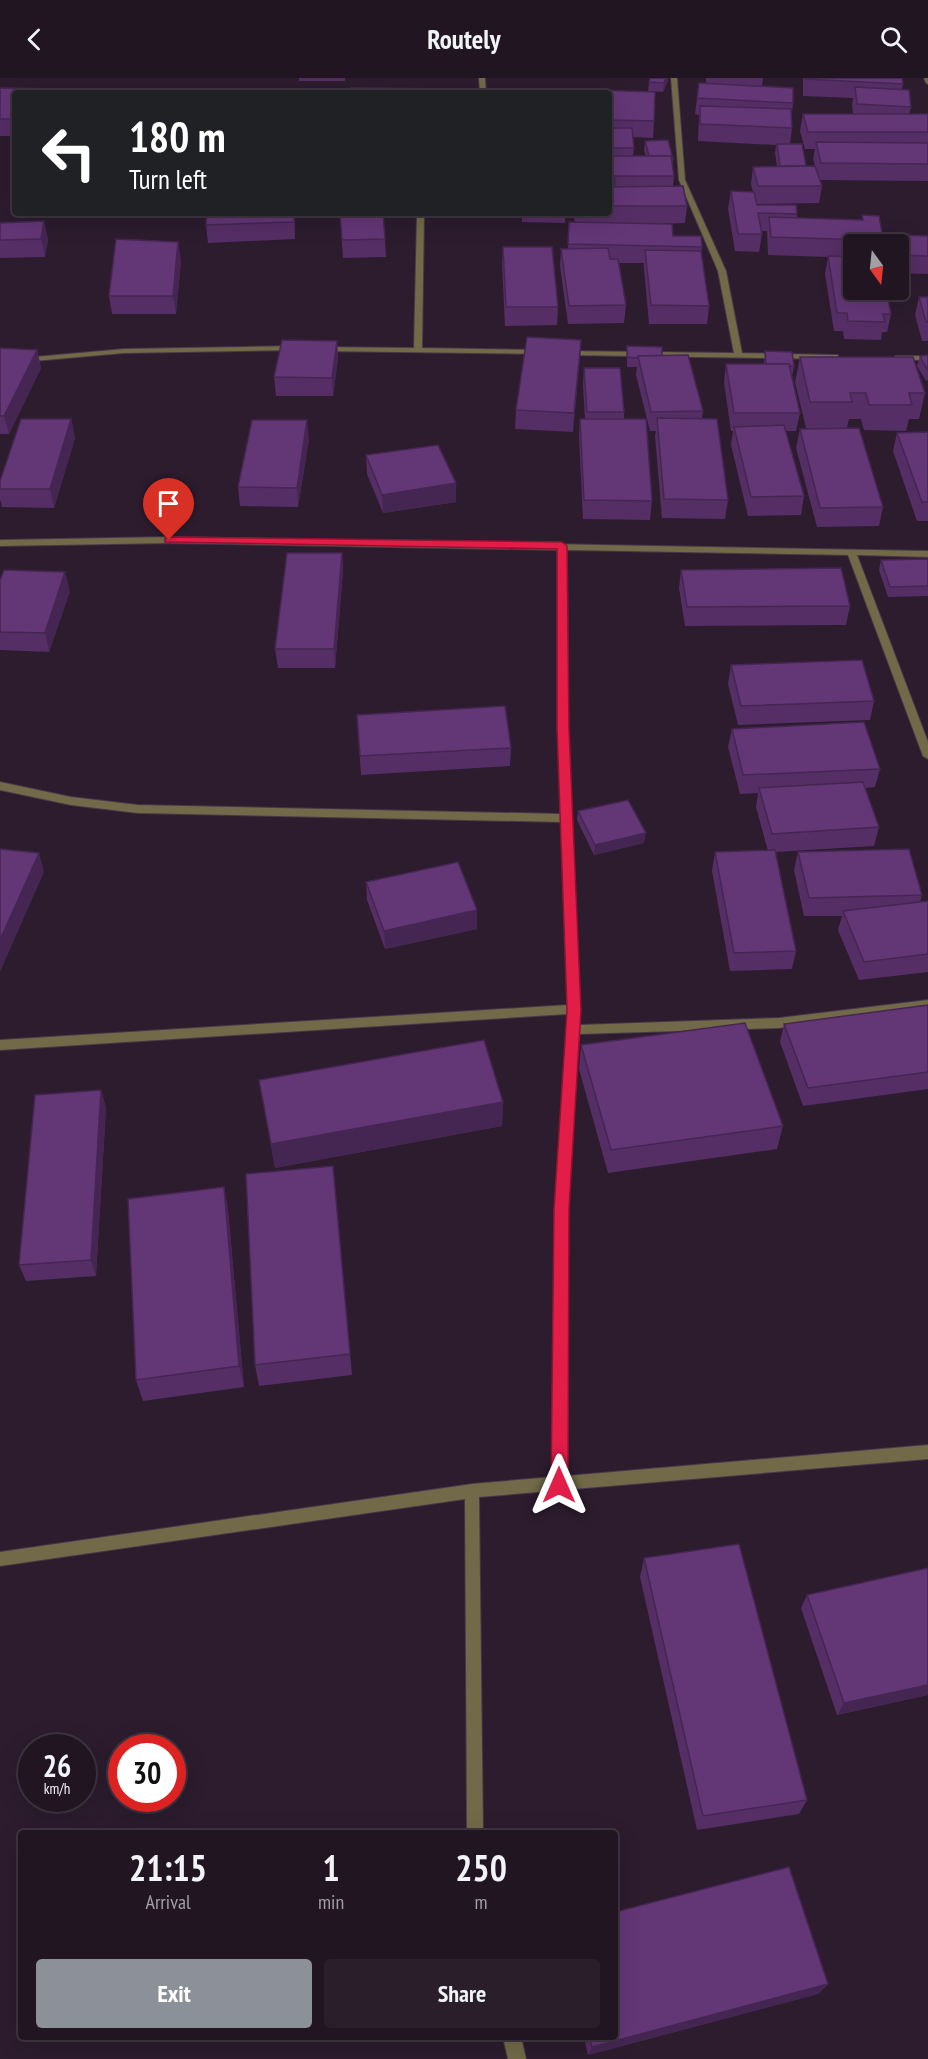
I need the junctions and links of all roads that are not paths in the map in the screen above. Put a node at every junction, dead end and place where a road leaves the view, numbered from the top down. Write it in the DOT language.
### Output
graph roads {
  1 [pos="674,78"];
  2 [pos="420,216"];
  3 [pos="301,348"];
  4 [pos="312,348"];
  5 [pos="418,350"];
  6 [pos="548,352"];
  7 [pos="560,352"];
  8 [pos="738,355"];
  9 [pos="845,357"];
  10 [pos="892,358"];
  11 [pos="928,358"];
  12 [pos="0,363"];
  13 [pos="0,543"];
  14 [pos="562,546"];
  15 [pos="852,553"];
  16 [pos="928,554"];
  17 [pos="928,756"];
  18 [pos="0,786"];
  19 [pos="567,818"];
  20 [pos="928,1004"];
  21 [pos="574,1010"];
  22 [pos="573,1030"];
  23 [pos="0,1045"];
  24 [pos="928,1452"];
  25 [pos="559,1485"];
  26 [pos="472,1491"];
  27 [pos="0,1559"];
  28 [pos="475,1830"];
  29 [pos="513,2040"];
  30 [pos="517,2059"];
  1 -- 8 [label="street"];
  2 -- 5 [label="street"];
  3 -- 12 [label="street"];
  4 -- 5 [label="street"];
  5 -- 6 [label="street"];
  7 -- 8 [label="street"];
  8 -- 9 [label="street"];
  10 -- 11 [label="street"];
  13 -- 14 [label="street"];
  14 -- 15 [label="street"];
  14 -- 19 [label="street"];
  15 -- 16 [label="street"];
  15 -- 17 [label="street"];
  18 -- 19 [label="street"];
  19 -- 21 [label="street"];
  20 -- 22 [label="street"];
  21 -- 22 [label="street"];
  21 -- 23 [label="street"];
  22 -- 25 [label="street"];
  24 -- 25 [label="street"];
  25 -- 26 [label="street"];
  26 -- 27 [label="street"];
  26 -- 28 [label="street"];
  29 -- 30 [label="street"];
}
